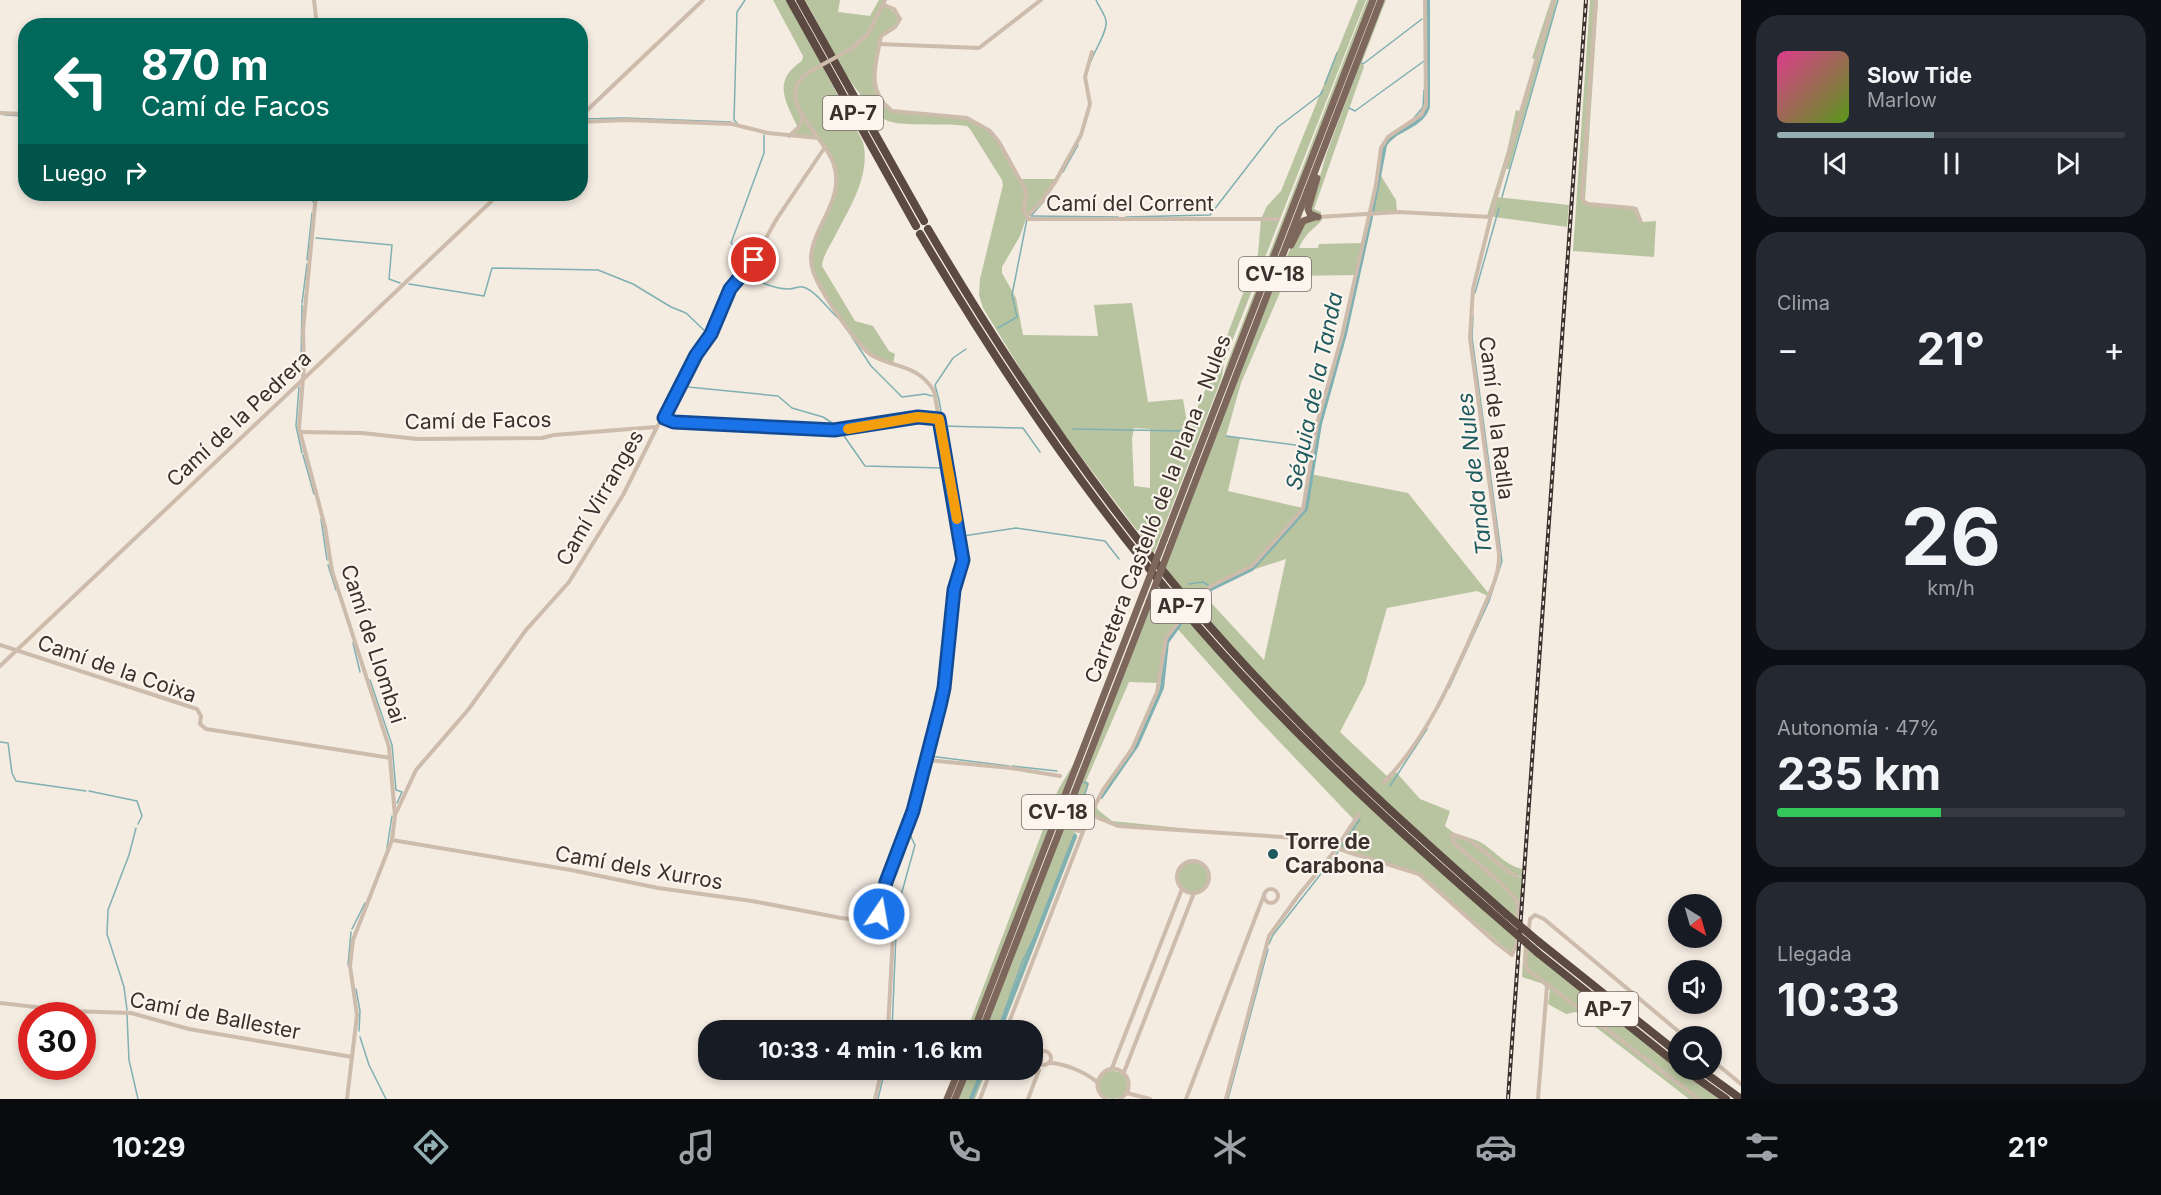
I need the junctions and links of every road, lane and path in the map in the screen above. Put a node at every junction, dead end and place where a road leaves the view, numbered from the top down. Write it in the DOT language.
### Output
graph roads {
  1 [pos="314,0"];
  2 [pos="703,0"];
  3 [pos="790,0"];
  4 [pos="800,0"];
  5 [pos="1041,0"];
  6 [pos="1373,0"];
  7 [pos="1381,0"];
  8 [pos="1425,0"];
  9 [pos="1554,0"];
  10 [pos="1596,0"];
  11 [pos="884,2"];
  12 [pos="316,18"];
  13 [pos="879,44"];
  14 [pos="1092,52"];
  15 [pos="1357,63"];
  16 [pos="588,109"];
  17 [pos="0,112"];
  18 [pos="18,113"];
  19 [pos="804,117"];
  20 [pos="588,122"];
  21 [pos="789,136"];
  22 [pos="819,138"];
  23 [pos="825,147"];
  24 [pos="315,201"];
  25 [pos="492,201"];
  26 [pos="1369,215"];
  27 [pos="1027,216"];
  28 [pos="1318,217"];
  29 [pos="1491,217"];
  30 [pos="1278,219"];
  31 [pos="1640,221"];
  32 [pos="922,228"];
  33 [pos="1252,333"];
  34 [pos="303,379"];
  35 [pos="664,418"];
  36 [pos="939,419"];
  37 [pos="657,427"];
  38 [pos="300,432"];
  39 [pos="1197,598"];
  40 [pos="1180,620"];
  41 [pos="0,645"];
  42 [pos="16,650"];
  43 [pos="0,666"];
  44 [pos="391,758"];
  45 [pos="927,760"];
  46 [pos="1060,776"];
  47 [pos="1383,783"];
  48 [pos="1359,814"];
  49 [pos="1091,815"];
  50 [pos="395,816"];
  51 [pos="1080,819"];
  52 [pos="1084,827"];
  53 [pos="1078,832"];
  54 [pos="392,840"];
  55 [pos="1079,844"];
  56 [pos="1338,847"];
  57 [pos="1516,876"];
  58 [pos="1182,889"];
  59 [pos="1194,893"];
  60 [pos="1264,895"];
  61 [pos="1269,903"];
  62 [pos="1259,911"];
  63 [pos="881,922"];
  64 [pos="1547,985"];
  65 [pos="0,1003"];
  66 [pos="889,1020"];
  67 [pos="978,1020"];
  68 [pos="986,1020"];
  69 [pos="1010,1020"];
  70 [pos="1672,1026"];
  71 [pos="1668,1045"];
  72 [pos="352,1057"];
  73 [pos="1051,1057"];
  74 [pos="1668,1057"];
  75 [pos="1043,1058"];
  76 [pos="1043,1060"];
  77 [pos="1043,1060"];
  78 [pos="1057,1063"];
  79 [pos="1112,1068"];
  80 [pos="1722,1068"];
  81 [pos="1124,1072"];
  82 [pos="1100,1075"];
  83 [pos="1090,1076"];
  84 [pos="880,1080"];
  85 [pos="954,1080"];
  86 [pos="963,1080"];
  87 [pos="987,1080"];
  88 [pos="1035,1080"];
  89 [pos="1699,1080"];
  90 [pos="1715,1080"];
  91 [pos="1097,1082"];
  92 [pos="1741,1084"];
  93 [pos="1128,1090"];
  94 [pos="1102,1098"];
  95 [pos="347,1099"];
  96 [pos="875,1099"];
  97 [pos="947,1099"];
  98 [pos="955,1099"];
  99 [pos="980,1099"];
  100 [pos="1028,1099"];
  101 [pos="1120,1099"];
  102 [pos="1150,1099"];
  103 [pos="1186,1099"];
  104 [pos="1226,1099"];
  105 [pos="1538,1099"];
  106 [pos="1699,1099"];
  107 [pos="1726,1099"];
  108 [pos="1741,1099"];
  1 -- 12 [label="street"];
  2 -- 16 [label="street"];
  3 -- 32 [label="highway, AP-7"];
  4 -- 32 [label="highway, AP-7"];
  5 -- 13 [label="street"];
  6 -- 67 [label="main road, Carretera Castelló de la Plana - Nules / CV-18, bridge"];
  7 -- 15 [label="main road, Carretera Castelló de la Plana - Nules / CV-18"];
  8 -- 26 [label="street"];
  9 -- 29 [label="street, Camí de la Ratlla"];
  10 -- 31 [label="street"];
  11 -- 13 [label="street"];
  11 -- 19 [label="street, bridge"];
  13 -- 27 [label="street, Camí del Corrent"];
  14 -- 27 [label="street"];
  15 -- 28 [label="main road, CV-18"];
  15 -- 33 [label="main road, Carretera Castelló de la Plana - Nules / CV-18"];
  17 -- 18 [label="street"];
  19 -- 21 [label="street"];
  19 -- 22 [label="street"];
  20 -- 21 [label="street"];
  21 -- 22 [label="street"];
  22 -- 23 [label="street"];
  23 -- 35 [label="street, Camí Virranges"];
  23 -- 36 [label="street"];
  24 -- 34 [label="street, Camí de Llombai"];
  25 -- 34 [label="street, Camí de la Pedrera"];
  26 -- 28 [label="street"];
  26 -- 29 [label="street"];
  26 -- 39 [label="street"];
  27 -- 30 [label="street, Camí del Corrent"];
  28 -- 33 [label="main road, CV-18"];
  29 -- 47 [label="street, Camí de la Ratlla"];
  32 -- 71 [label="highway, AP-7, bridge"];
  32 -- 74 [label="highway, AP-7, bridge"];
  33 -- 68 [label="main road, Carretera Castelló de la Plana - Nules / CV-18, bridge"];
  34 -- 38 [label="street, Camí de Llombai"];
  34 -- 42 [label="street, Camí de la Pedrera"];
  35 -- 36 [label="street"];
  35 -- 37 [label="street, Camí Virranges"];
  36 -- 45 [label="street"];
  37 -- 38 [label="street, Camí de Facos"];
  37 -- 50 [label="street, Camí Virranges"];
  38 -- 44 [label="street, Camí de Llombai"];
  40 -- 49 [label="street"];
  41 -- 42 [label="street, Camí de la Coixa"];
  42 -- 43 [label="street, Camí de la Pedrera"];
  42 -- 44 [label="street, Camí de la Coixa"];
  44 -- 50 [label="street, Camí de Llombai"];
  45 -- 46 [label="street"];
  45 -- 63 [label="street"];
  48 -- 56 [label="street"];
  49 -- 51 [label="street"];
  49 -- 52 [label="street"];
  49 -- 56 [label="street"];
  50 -- 54 [label="street, Camí de Llombai"];
  51 -- 52 [label="street"];
  51 -- 53 [label="street"];
  52 -- 53 [label="street"];
  52 -- 55 [label="street"];
  53 -- 55 [label="street"];
  54 -- 63 [label="street, Camí dels Xurros"];
  54 -- 72 [label="street, Camí de Llombai"];
  55 -- 69 [label="street"];
  56 -- 57 [label="street"];
  56 -- 104 [label="street"];
  58 -- 59 [label="street"];
  58 -- 59 [label="street"];
  58 -- 79 [label="street"];
  59 -- 81 [label="street"];
  60 -- 61 [label="street"];
  60 -- 61 [label="street"];
  60 -- 62 [label="street"];
  61 -- 62 [label="street"];
  62 -- 103 [label="street"];
  63 -- 66 [label="street"];
  64 -- 70 [label="street"];
  64 -- 105 [label="street"];
  64 -- 106 [label="street"];
  65 -- 72 [label="street, Camí de Ballester"];
  72 -- 95 [label="street, Camí de Llombai"];
  73 -- 75 [label="street"];
  73 -- 76 [label="street"];
  73 -- 78 [label="street"];
  77 -- 78 [label="street"];
  78 -- 83 [label="street"];
  79 -- 81 [label="street"];
  79 -- 82 [label="street"];
  80 -- 92 [label="street"];
  81 -- 93 [label="street"];
  82 -- 83 [label="street"];
  82 -- 91 [label="street"];
  83 -- 91 [label="street"];
  84 -- 96 [label="street"];
  85 -- 97 [label="main road"];
  86 -- 98 [label="main road"];
  87 -- 99 [label="street"];
  88 -- 100 [label="street"];
  89 -- 107 [label="highway"];
  90 -- 108 [label="highway"];
  91 -- 94 [label="street"];
  93 -- 101 [label="street"];
  93 -- 102 [label="street"];
}
